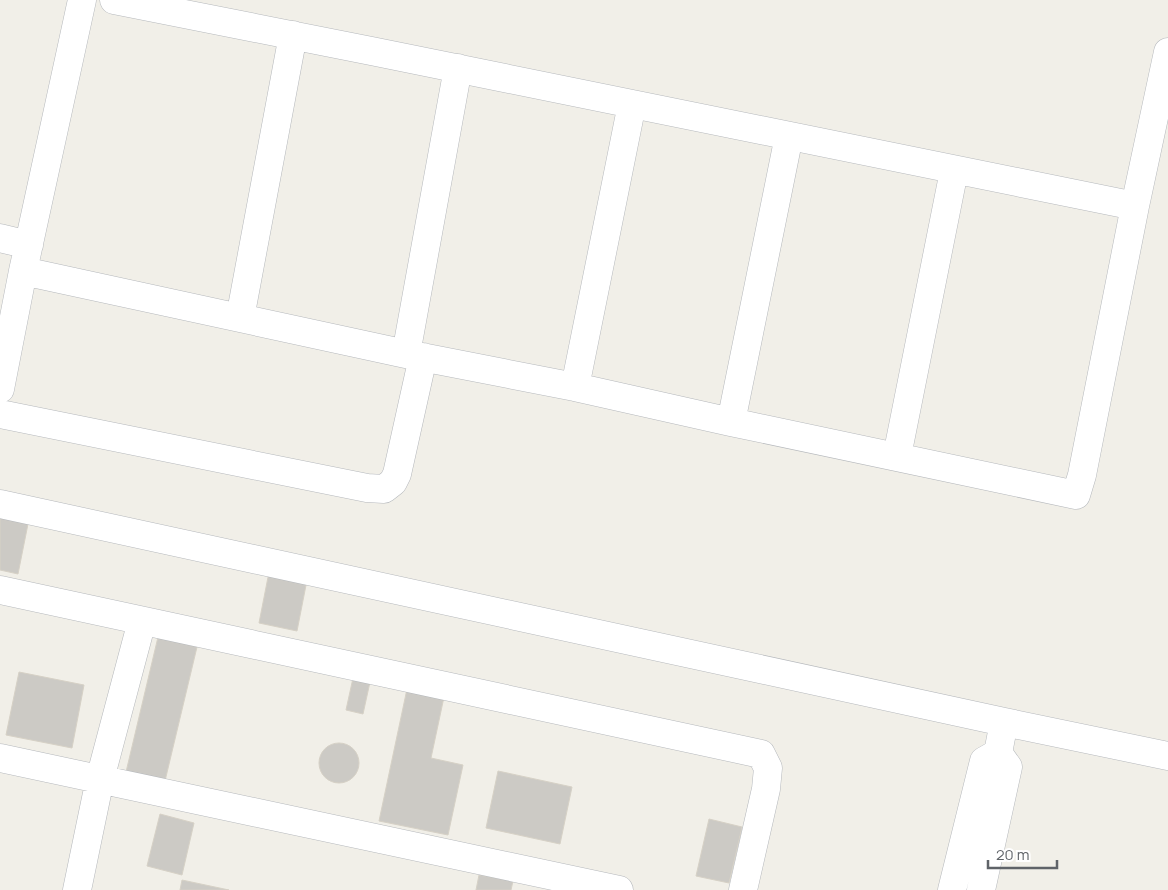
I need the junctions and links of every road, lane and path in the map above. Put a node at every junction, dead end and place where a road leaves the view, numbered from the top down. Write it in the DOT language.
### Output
graph roads {
  1 [pos="82,0"];
  2 [pos="114,0"];
  3 [pos="293,35"];
  4 [pos="1168,52"];
  5 [pos="458,68"];
  6 [pos="632,104"];
  7 [pos="789,136"];
  8 [pos="954,170"];
  9 [pos="1135,206"];
  10 [pos="0,238"];
  11 [pos="29,244"];
  12 [pos="23,271"];
  13 [pos="240,318"];
  14 [pos="414,355"];
  15 [pos="576,387"];
  16 [pos="0,389"];
  17 [pos="0,414"];
  18 [pos="731,422"];
  19 [pos="897,456"];
  20 [pos="0,504"];
  21 [pos="0,590"];
  22 [pos="142,621"];
  23 [pos="1004,722"];
  24 [pos="998,753"];
  25 [pos="1168,756"];
  26 [pos="0,758"];
  27 [pos="100,779"];
  28 [pos="77,890"];
  29 [pos="619,890"];
  30 [pos="743,890"];
  31 [pos="952,890"];
  32 [pos="981,890"];
  1 -- 11 [label="street"];
  2 -- 3 [label="street"];
  3 -- 5 [label="street"];
  3 -- 13 [label="street"];
  4 -- 9 [label="street"];
  5 -- 6 [label="street"];
  5 -- 14 [label="street"];
  6 -- 7 [label="street"];
  6 -- 15 [label="street"];
  7 -- 8 [label="street"];
  7 -- 18 [label="street"];
  8 -- 9 [label="street"];
  8 -- 19 [label="street"];
  9 -- 19 [label="street"];
  10 -- 11 [label="street"];
  11 -- 12 [label="street"];
  12 -- 13 [label="street"];
  12 -- 16 [label="street"];
  13 -- 14 [label="street"];
  14 -- 15 [label="street"];
  14 -- 17 [label="street"];
  15 -- 18 [label="street"];
  18 -- 19 [label="street"];
  20 -- 23 [label="street"];
  21 -- 22 [label="street"];
  22 -- 27 [label="street"];
  22 -- 30 [label="street"];
  23 -- 24 [label="street"];
  23 -- 25 [label="street"];
  24 -- 31 [label="street"];
  24 -- 32 [label="street"];
  26 -- 27 [label="street"];
  27 -- 28 [label="street"];
  27 -- 29 [label="street"];
}
